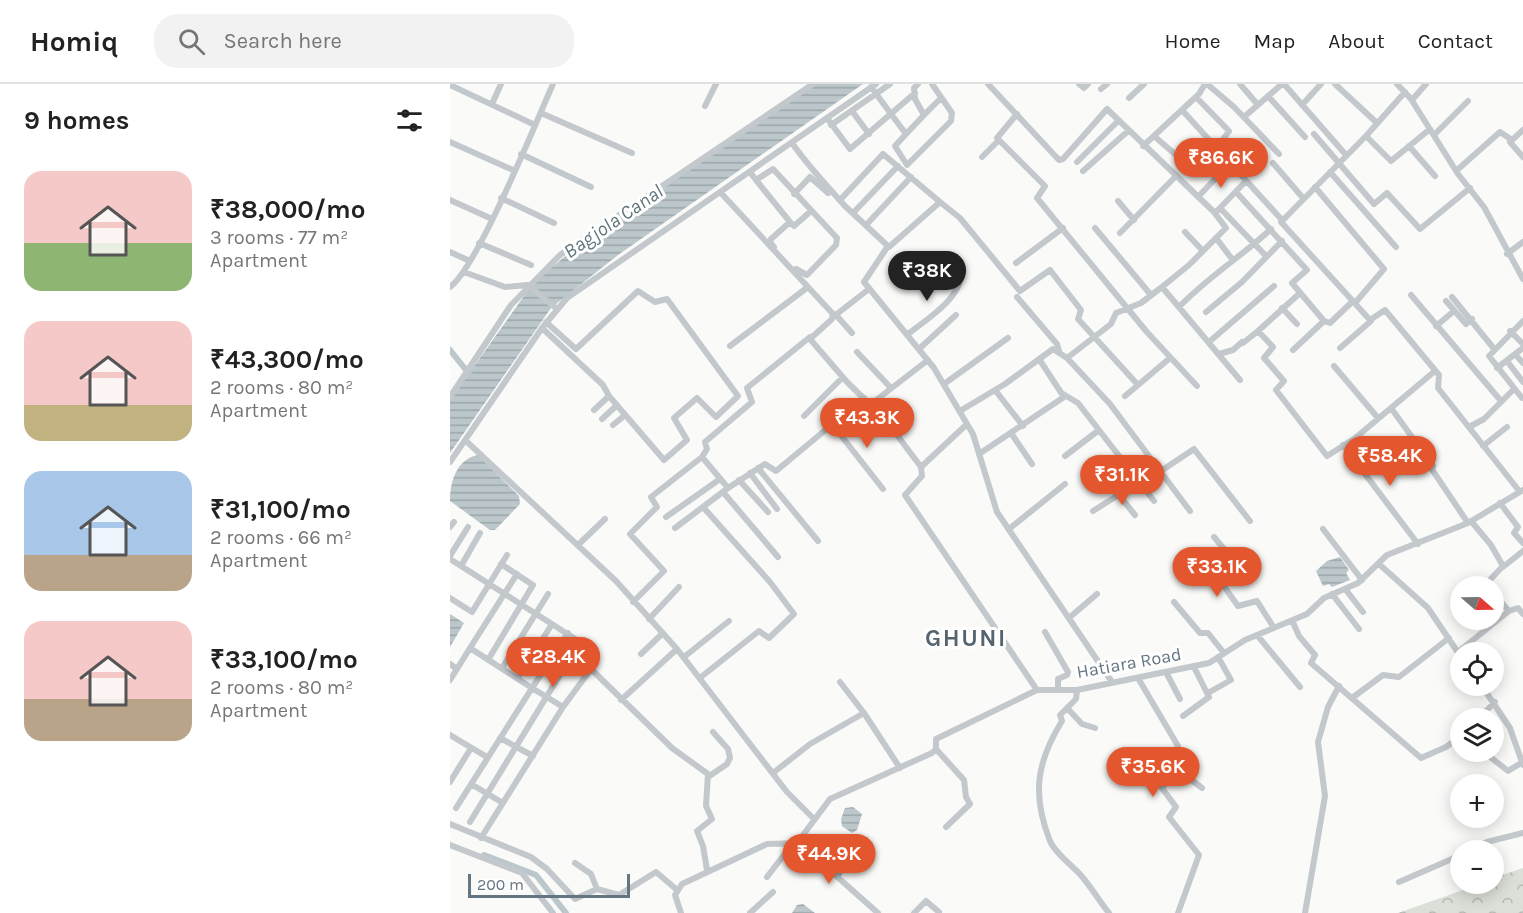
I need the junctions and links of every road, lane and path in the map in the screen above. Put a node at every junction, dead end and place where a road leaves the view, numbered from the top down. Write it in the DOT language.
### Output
graph roads {
  1 [pos="501,84"];
  2 [pos="553,84"];
  3 [pos="716,84"];
  4 [pos="813,84"];
  5 [pos="890,84"];
  6 [pos="932,84"];
  7 [pos="988,84"];
  8 [pos="1079,84"];
  9 [pos="1088,84"];
  10 [pos="1144,84"];
  11 [pos="1206,84"];
  12 [pos="1240,84"];
  13 [pos="1283,84"];
  14 [pos="1322,84"];
  15 [pos="1335,84"];
  16 [pos="1397,84"];
  17 [pos="1426,84"];
  18 [pos="450,85"];
  19 [pos="873,86"];
  20 [pos="915,87"];
  21 [pos="1405,92"];
  22 [pos="876,94"];
  23 [pos="1268,96"];
  24 [pos="1196,97"];
  25 [pos="941,98"];
  26 [pos="1130,98"];
  27 [pos="1412,100"];
  28 [pos="1468,101"];
  29 [pos="492,104"];
  30 [pos="1258,105"];
  31 [pos="1302,105"];
  32 [pos="705,106"];
  33 [pos="1182,110"];
  34 [pos="852,111"];
  35 [pos="541,112"];
  36 [pos="1017,114"];
  37 [pos="924,115"];
  38 [pos="891,116"];
  39 [pos="1244,117"];
  40 [pos="827,118"];
  41 [pos="1118,121"];
  42 [pos="1377,123"];
  43 [pos="535,125"];
  44 [pos="831,125"];
  45 [pos="1523,130"];
  46 [pos="1128,132"];
  47 [pos="1432,132"];
  48 [pos="869,134"];
  49 [pos="906,134"];
  50 [pos="1314,134"];
  51 [pos="1154,136"];
  52 [pos="1366,136"];
  53 [pos="1305,137"];
  54 [pos="999,140"];
  55 [pos="1512,140"];
  56 [pos="450,142"];
  57 [pos="792,143"];
  58 [pos="1143,146"];
  59 [pos="1409,146"];
  60 [pos="1217,148"];
  61 [pos="632,153"];
  62 [pos="521,154"];
  63 [pos="1279,154"];
  64 [pos="1223,155"];
  65 [pos="1346,155"];
  66 [pos="982,157"];
  67 [pos="1523,157"];
  68 [pos="766,161"];
  69 [pos="1077,162"];
  70 [pos="1339,162"];
  71 [pos="1230,163"];
  72 [pos="1273,163"];
  73 [pos="898,166"];
  74 [pos="1191,168"];
  75 [pos="773,169"];
  76 [pos="513,170"];
  77 [pos="1208,170"];
  78 [pos="1083,171"];
  79 [pos="1456,171"];
  80 [pos="750,172"];
  81 [pos="1330,172"];
  82 [pos="1436,176"];
  83 [pos="911,177"];
  84 [pos="1175,177"];
  85 [pos="756,180"];
  86 [pos="1246,182"];
  87 [pos="591,186"];
  88 [pos="1316,187"];
  89 [pos="1470,188"];
  90 [pos="1236,192"];
  91 [pos="721,193"];
  92 [pos="828,193"];
  93 [pos="794,194"];
  94 [pos="1198,197"];
  95 [pos="1303,198"];
  96 [pos="501,199"];
  97 [pos="450,200"];
  98 [pos="840,200"];
  99 [pos="1118,201"];
  100 [pos="940,202"];
  101 [pos="811,211"];
  102 [pos="1217,211"];
  103 [pos="853,213"];
  104 [pos="492,219"];
  105 [pos="1134,220"];
  106 [pos="1282,220"];
  107 [pos="790,222"];
  108 [pos="554,223"];
  109 [pos="866,225"];
  110 [pos="1063,228"];
  111 [pos="1095,228"];
  112 [pos="1271,229"];
  113 [pos="1185,232"];
  114 [pos="1120,233"];
  115 [pos="1216,238"];
  116 [pos="1282,241"];
  117 [pos="1523,242"];
  118 [pos="479,243"];
  119 [pos="1255,244"];
  120 [pos="888,246"];
  121 [pos="1396,247"];
  122 [pos="1203,251"];
  123 [pos="450,252"];
  124 [pos="1507,254"];
  125 [pos="1266,256"];
  126 [pos="1232,259"];
  127 [pos="470,261"];
  128 [pos="1016,263"];
  129 [pos="531,265"];
  130 [pos="464,272"];
  131 [pos="961,274"];
  132 [pos="1286,276"];
  133 [pos="1523,279"];
  134 [pos="1292,284"];
  135 [pos="529,286"];
  136 [pos="1274,286"];
  137 [pos="450,287"];
  138 [pos="808,287"];
  139 [pos="1162,287"];
  140 [pos="869,288"];
  141 [pos="1300,293"];
  142 [pos="1151,296"];
  143 [pos="1411,296"];
  144 [pos="1017,297"];
  145 [pos="1452,297"];
  146 [pos="1446,301"];
  147 [pos="1354,302"];
  148 [pos="1126,307"];
  149 [pos="1179,307"];
  150 [pos="1282,308"];
  151 [pos="556,309"];
  152 [pos="1454,311"];
  153 [pos="1206,312"];
  154 [pos="956,315"];
  155 [pos="835,316"];
  156 [pos="1472,319"];
  157 [pos="1324,321"];
  158 [pos="1371,321"];
  159 [pos="1523,321"];
  160 [pos="1297,324"];
  161 [pos="544,325"];
  162 [pos="1436,326"];
  163 [pos="1258,331"];
  164 [pos="1510,331"];
  165 [pos="852,333"];
  166 [pos="907,335"];
  167 [pos="1094,336"];
  168 [pos="810,337"];
  169 [pos="1008,338"];
  170 [pos="1209,342"];
  171 [pos="730,346"];
  172 [pos="1523,346"];
  173 [pos="1340,348"];
  174 [pos="919,349"];
  175 [pos="1293,350"];
  176 [pos="1495,350"];
  177 [pos="574,352"];
  178 [pos="857,352"];
  179 [pos="1059,352"];
  180 [pos="1219,354"];
  181 [pos="1515,354"];
  182 [pos="1067,358"];
  183 [pos="1170,358"];
  184 [pos="1039,359"];
  185 [pos="928,360"];
  186 [pos="1507,361"];
  187 [pos="1523,363"];
  188 [pos="1334,366"];
  189 [pos="1497,368"];
  190 [pos="1435,371"];
  191 [pos="842,378"];
  192 [pos="1240,380"];
  193 [pos="1523,382"];
  194 [pos="944,384"];
  195 [pos="1138,385"];
  196 [pos="1197,386"];
  197 [pos="891,388"];
  198 [pos="1514,389"];
  199 [pos="995,390"];
  200 [pos="1064,394"];
  201 [pos="609,396"];
  202 [pos="1125,396"];
  203 [pos="450,397"];
  204 [pos="864,398"];
  205 [pos="1522,398"];
  206 [pos="1502,401"];
  207 [pos="871,404"];
  208 [pos="617,405"];
  209 [pos="1391,408"];
  210 [pos="594,410"];
  211 [pos="960,411"];
  212 [pos="625,415"];
  213 [pos="804,416"];
  214 [pos="1378,418"];
  215 [pos="602,419"];
  216 [pos="832,424"];
  217 [pos="967,424"];
  218 [pos="613,425"];
  219 [pos="1023,426"];
  220 [pos="1470,427"];
  221 [pos="1507,427"];
  222 [pos="1099,430"];
  223 [pos="1011,433"];
  224 [pos="465,440"];
  225 [pos="1343,446"];
  226 [pos="1483,446"];
  227 [pos="979,454"];
  228 [pos="1065,456"];
  229 [pos="702,457"];
  230 [pos="450,462"];
  231 [pos="1032,464"];
  232 [pos="921,467"];
  233 [pos="758,468"];
  234 [pos="1161,471"];
  235 [pos="750,473"];
  236 [pos="720,479"];
  237 [pos="739,480"];
  238 [pos="1140,482"];
  239 [pos="1065,484"];
  240 [pos="883,489"];
  241 [pos="725,490"];
  242 [pos="1521,491"];
  243 [pos="1118,494"];
  244 [pos="1154,501"];
  245 [pos="1500,502"];
  246 [pos="703,507"];
  247 [pos="777,509"];
  248 [pos="1093,511"];
  249 [pos="1190,511"];
  250 [pos="768,512"];
  251 [pos="1135,515"];
  252 [pos="666,517"];
  253 [pos="605,519"];
  254 [pos="1250,521"];
  255 [pos="1470,522"];
  256 [pos="468,527"];
  257 [pos="675,528"];
  258 [pos="1009,529"];
  259 [pos="1323,529"];
  260 [pos="480,533"];
  261 [pos="1214,537"];
  262 [pos="818,541"];
  263 [pos="1523,543"];
  264 [pos="1418,544"];
  265 [pos="578,545"];
  266 [pos="1523,551"];
  267 [pos="507,555"];
  268 [pos="778,557"];
  269 [pos="450,558"];
  270 [pos="501,564"];
  271 [pos="1379,564"];
  272 [pos="461,566"];
  273 [pos="1503,567"];
  274 [pos="517,574"];
  275 [pos="1494,576"];
  276 [pos="1362,580"];
  277 [pos="489,584"];
  278 [pos="679,587"];
  279 [pos="1346,590"];
  280 [pos="505,593"];
  281 [pos="548,594"];
  282 [pos="1097,594"];
  283 [pos="1332,594"];
  284 [pos="450,598"];
  285 [pos="633,602"];
  286 [pos="1174,602"];
  287 [pos="521,605"];
  288 [pos="1504,605"];
  289 [pos="1520,607"];
  290 [pos="1509,611"];
  291 [pos="1363,612"];
  292 [pos="537,614"];
  293 [pos="1523,614"];
  294 [pos="1070,617"];
  295 [pos="649,619"];
  296 [pos="1292,620"];
  297 [pos="729,621"];
  298 [pos="552,624"];
  299 [pos="1274,628"];
  300 [pos="1359,629"];
  301 [pos="1046,632"];
  302 [pos="568,633"];
  303 [pos="663,633"];
  304 [pos="1257,635"];
  305 [pos="1449,638"];
  306 [pos="1452,642"];
  307 [pos="1473,642"];
  308 [pos="470,648"];
  309 [pos="678,649"];
  310 [pos="641,654"];
  311 [pos="1221,655"];
  312 [pos="684,657"];
  313 [pos="488,660"];
  314 [pos="450,664"];
  315 [pos="1194,667"];
  316 [pos="502,668"];
  317 [pos="457,669"];
  318 [pos="1166,672"];
  319 [pos="701,676"];
  320 [pos="518,678"];
  321 [pos="1138,678"];
  322 [pos="450,680"];
  323 [pos="840,682"];
  324 [pos="1112,682"];
  325 [pos="1339,686"];
  326 [pos="1300,687"];
  327 [pos="532,688"];
  328 [pos="1058,689"];
  329 [pos="1037,690"];
  330 [pos="1077,690"];
  331 [pos="1208,693"];
  332 [pos="1490,696"];
  333 [pos="546,698"];
  334 [pos="1352,698"];
  335 [pos="621,699"];
  336 [pos="1180,699"];
  337 [pos="1495,702"];
  338 [pos="563,707"];
  339 [pos="1489,708"];
  340 [pos="1068,709"];
  341 [pos="864,713"];
  342 [pos="1182,716"];
  343 [pos="1095,728"];
  344 [pos="713,732"];
  345 [pos="452,736"];
  346 [pos="500,738"];
  347 [pos="1450,743"];
  348 [pos="450,746"];
  349 [pos="516,746"];
  350 [pos="471,748"];
  351 [pos="936,749"];
  352 [pos="533,756"];
  353 [pos="487,758"];
  354 [pos="1497,762"];
  355 [pos="1522,764"];
  356 [pos="900,768"];
  357 [pos="1176,768"];
  358 [pos="773,773"];
  359 [pos="708,777"];
  360 [pos="450,782"];
  361 [pos="471,784"];
  362 [pos="1202,788"];
  363 [pos="487,794"];
  364 [pos="503,803"];
  365 [pos="456,808"];
  366 [pos="813,818"];
  367 [pos="470,822"];
  368 [pos="450,824"];
  369 [pos="945,827"];
  370 [pos="1523,833"];
  371 [pos="481,838"];
  372 [pos="1495,840"];
  373 [pos="795,843"];
  374 [pos="450,845"];
  375 [pos="1450,860"];
  376 [pos="575,863"];
  377 [pos="707,870"];
  378 [pos="766,877"];
  379 [pos="1399,882"];
  380 [pos="597,889"];
  381 [pos="676,889"];
  382 [pos="773,892"];
  383 [pos="939,912"];
  384 [pos="554,913"];
  385 [pos="681,913"];
  386 [pos="750,913"];
  387 [pos="878,913"];
  388 [pos="914,913"];
  389 [pos="1109,913"];
  390 [pos="1178,913"];
  391 [pos="1305,913"];
  1 -- 29 [label="street"];
  2 -- 35 [label="street"];
  3 -- 32 [label="street"];
  4 -- 135 [label="street"];
  5 -- 22 [label="street"];
  6 -- 25 [label="street"];
  7 -- 36 [label="street"];
  8 -- 9 [label="street"];
  10 -- 26 [label="street"];
  11 -- 24 [label="street"];
  11 -- 39 [label="street"];
  12 -- 30 [label="street"];
  13 -- 23 [label="street"];
  13 -- 31 [label="street"];
  14 -- 31 [label="street"];
  15 -- 42 [label="street"];
  16 -- 21 [label="street"];
  17 -- 27 [label="street"];
  18 -- 29 [label="street"];
  19 -- 22 [label="street"];
  19 -- 40 [label="street"];
  20 -- 37 [label="street"];
  20 -- 38 [label="street"];
  21 -- 27 [label="street"];
  21 -- 42 [label="street"];
  22 -- 34 [label="street"];
  22 -- 38 [label="street"];
  23 -- 30 [label="street"];
  23 -- 53 [label="street"];
  24 -- 33 [label="street"];
  24 -- 60 [label="street"];
  25 -- 37 [label="street"];
  25 -- 49 [label="street"];
  27 -- 47 [label="street"];
  28 -- 47 [label="street"];
  29 -- 43 [label="street"];
  30 -- 39 [label="street"];
  31 -- 65 [label="street"];
  33 -- 51 [label="street"];
  33 -- 60 [label="street"];
  34 -- 44 [label="street"];
  34 -- 48 [label="street"];
  35 -- 43 [label="street"];
  35 -- 61 [label="street"];
  36 -- 41 [label="street"];
  36 -- 54 [label="street"];
  37 -- 49 [label="street"];
  38 -- 48 [label="street"];
  38 -- 49 [label="street"];
  39 -- 63 [label="street"];
  40 -- 44 [label="street"];
  40 -- 57 [label="street"];
  41 -- 46 [label="street"];
  41 -- 69 [label="street"];
  42 -- 52 [label="street"];
  43 -- 62 [label="street"];
  44 -- 48 [label="street"];
  45 -- 55 [label="street"];
  46 -- 58 [label="street"];
  46 -- 78 [label="street"];
  47 -- 59 [label="street"];
  47 -- 79 [label="street"];
  50 -- 70 [label="street"];
  51 -- 58 [label="street"];
  51 -- 74 [label="street"];
  52 -- 59 [label="street"];
  52 -- 65 [label="street"];
  54 -- 66 [label="street"];
  54 -- 110 [label="street"];
  55 -- 67 [label="street"];
  55 -- 79 [label="street"];
  56 -- 76 [label="street"];
  57 -- 68 [label="street"];
  57 -- 98 [label="street"];
  58 -- 84 [label="street"];
  59 -- 82 [label="street"];
  60 -- 64 [label="street"];
  62 -- 76 [label="street"];
  62 -- 87 [label="street"];
  64 -- 71 [label="street"];
  64 -- 77 [label="street"];
  65 -- 70 [label="street"];
  68 -- 75 [label="street"];
  68 -- 80 [label="street"];
  70 -- 81 [label="street"];
  70 -- 89 [label="street"];
  71 -- 86 [label="street"];
  71 -- 94 [label="street"];
  72 -- 95 [label="street"];
  73 -- 83 [label="street"];
  73 -- 98 [label="street"];
  73 -- 103 [label="street"];
  75 -- 85 [label="street"];
  75 -- 93 [label="street"];
  76 -- 96 [label="street"];
  79 -- 89 [label="street"];
  80 -- 85 [label="street"];
  80 -- 91 [label="street"];
  81 -- 88 [label="street"];
  81 -- 121 [label="street"];
  83 -- 100 [label="street"];
  83 -- 109 [label="street"];
  84 -- 94 [label="street"];
  84 -- 105 [label="street"];
  85 -- 107 [label="street"];
  86 -- 90 [label="street"];
  86 -- 106 [label="street"];
  88 -- 95 [label="street"];
  88 -- 147 [label="street"];
  89 -- 124 [label="street"];
  90 -- 102 [label="street"];
  90 -- 112 [label="street"];
  91 -- 138 [label="street"];
  91 -- 151 [label="street"];
  92 -- 93 [label="street"];
  93 -- 101 [label="street"];
  94 -- 102 [label="street"];
  95 -- 106 [label="street"];
  96 -- 104 [label="street"];
  96 -- 108 [label="street"];
  97 -- 104 [label="street"];
  98 -- 103 [label="street"];
  99 -- 105 [label="street"];
  100 -- 120 [label="street"];
  100 -- 167 [label="street"];
  101 -- 107 [label="street"];
  101 -- 107 [label="street"];
  102 -- 115 [label="street"];
  102 -- 119 [label="street"];
  103 -- 109 [label="street"];
  104 -- 118 [label="street"];
  105 -- 114 [label="street"];
  106 -- 147 [label="street"];
  109 -- 120 [label="street"];
  110 -- 128 [label="street"];
  110 -- 148 [label="street"];
  111 -- 142 [label="street"];
  112 -- 116 [label="street"];
  112 -- 119 [label="street"];
  113 -- 122 [label="street"];
  115 -- 122 [label="street"];
  115 -- 126 [label="street"];
  116 -- 125 [label="street"];
  116 -- 134 [label="street"];
  117 -- 124 [label="street"];
  118 -- 127 [label="street"];
  118 -- 129 [label="street"];
  119 -- 125 [label="street"];
  119 -- 126 [label="street"];
  120 -- 140 [label="street"];
  122 -- 139 [label="street"];
  123 -- 127 [label="street"];
  124 -- 133 [label="street"];
  125 -- 153 [label="street"];
  126 -- 149 [label="street"];
  127 -- 130 [label="street"];
  130 -- 135 [label="street"];
  130 -- 137 [label="street"];
  131 -- 166 [label="street"];
  132 -- 134 [label="street"];
  134 -- 141 [label="street"];
  135 -- 151 [label="street"];
  135 -- 203 [label="street"];
  136 -- 170 [label="street"];
  138 -- 155 [label="street"];
  138 -- 171 [label="street"];
  139 -- 142 [label="street"];
  139 -- 149 [label="street"];
  140 -- 155 [label="street"];
  140 -- 166 [label="street"];
  141 -- 150 [label="street"];
  141 -- 157 [label="street"];
  142 -- 148 [label="street"];
  143 -- 162 [label="street"];
  144 -- 179 [label="street"];
  145 -- 156 [label="street"];
  146 -- 152 [label="street"];
  147 -- 157 [label="street"];
  147 -- 158 [label="street"];
  148 -- 167 [label="street"];
  148 -- 183 [label="street"];
  149 -- 170 [label="street"];
  150 -- 160 [label="street"];
  150 -- 163 [label="street"];
  151 -- 161 [label="street"];
  152 -- 156 [label="street"];
  152 -- 162 [label="street"];
  154 -- 174 [label="street"];
  155 -- 165 [label="street"];
  155 -- 168 [label="street"];
  156 -- 176 [label="street"];
  157 -- 175 [label="street"];
  158 -- 173 [label="street"];
  158 -- 190 [label="street"];
  159 -- 164 [label="street"];
  161 -- 177 [label="street"];
  161 -- 224 [label="street"];
  162 -- 206 [label="street"];
  163 -- 180 [label="street"];
  163 -- 225 [label="street"];
  164 -- 172 [label="street"];
  164 -- 176 [label="street"];
  166 -- 174 [label="street"];
  167 -- 182 [label="street"];
  167 -- 195 [label="street"];
  168 -- 191 [label="street"];
  168 -- 229 [label="street"];
  169 -- 194 [label="street"];
  170 -- 180 [label="street"];
  172 -- 181 [label="street"];
  174 -- 185 [label="street"];
  176 -- 189 [label="street"];
  177 -- 201 [label="street"];
  177 -- 212 [label="street"];
  178 -- 197 [label="street"];
  179 -- 182 [label="street"];
  179 -- 184 [label="street"];
  180 -- 192 [label="street"];
  181 -- 186 [label="street"];
  181 -- 187 [label="street"];
  182 -- 234 [label="street"];
  183 -- 195 [label="street"];
  183 -- 196 [label="street"];
  184 -- 199 [label="street"];
  184 -- 200 [label="street"];
  185 -- 194 [label="street"];
  185 -- 197 [label="street"];
  186 -- 189 [label="street"];
  186 -- 193 [label="street"];
  188 -- 214 [label="street"];
  189 -- 198 [label="street"];
  190 -- 209 [label="street"];
  190 -- 220 [label="street"];
  191 -- 204 [label="street"];
  191 -- 213 [label="street"];
  194 -- 211 [label="street"];
  195 -- 202 [label="street"];
  197 -- 207 [label="street"];
  198 -- 205 [label="street"];
  198 -- 206 [label="street"];
  199 -- 211 [label="street"];
  199 -- 219 [label="street"];
  200 -- 219 [label="street"];
  200 -- 222 [label="street"];
  201 -- 208 [label="street"];
  201 -- 210 [label="street"];
  204 -- 207 [label="street"];
  204 -- 216 [label="street"];
  206 -- 220 [label="street"];
  207 -- 232 [label="street"];
  208 -- 212 [label="street"];
  208 -- 215 [label="street"];
  209 -- 214 [label="street"];
  209 -- 255 [label="street"];
  211 -- 217 [label="street"];
  212 -- 218 [label="street"];
  214 -- 225 [label="street"];
  216 -- 233 [label="street"];
  216 -- 240 [label="street"];
  217 -- 227 [label="street"];
  217 -- 232 [label="street"];
  219 -- 223 [label="street"];
  220 -- 226 [label="street"];
  221 -- 226 [label="street"];
  222 -- 228 [label="street"];
  222 -- 238 [label="street"];
  223 -- 227 [label="street"];
  223 -- 231 [label="street"];
  224 -- 230 [label="street"];
  224 -- 265 [label="street"];
  225 -- 264 [label="street"];
  226 -- 242 [label="street"];
  227 -- 258 [label="street"];
  229 -- 236 [label="street"];
  229 -- 285 [label="street"];
  232 -- 329 [label="street"];
  233 -- 235 [label="street"];
  233 -- 262 [label="street"];
  234 -- 249 [label="street"];
  234 -- 254 [label="street"];
  235 -- 237 [label="street"];
  235 -- 247 [label="street"];
  236 -- 241 [label="street"];
  236 -- 252 [label="street"];
  237 -- 241 [label="street"];
  237 -- 250 [label="street"];
  238 -- 243 [label="street"];
  238 -- 244 [label="street"];
  239 -- 258 [label="street"];
  241 -- 246 [label="street"];
  241 -- 268 [label="street"];
  242 -- 245 [label="street, Hatiara Road"];
  243 -- 248 [label="street"];
  243 -- 251 [label="street"];
  245 -- 255 [label="street, Hatiara Road"];
  245 -- 263 [label="street"];
  246 -- 257 [label="street"];
  246 -- 319 [label="street"];
  253 -- 265 [label="street"];
  255 -- 264 [label="street, Hatiara Road"];
  255 -- 273 [label="street"];
  256 -- 269 [label="street"];
  258 -- 294 [label="street"];
  259 -- 276 [label="street"];
  260 -- 272 [label="street"];
  261 -- 299 [label="street"];
  264 -- 271 [label="street, Hatiara Road"];
  265 -- 285 [label="street"];
  266 -- 273 [label="street"];
  267 -- 270 [label="street"];
  269 -- 272 [label="street"];
  270 -- 274 [label="street"];
  270 -- 277 [label="street"];
  271 -- 276 [label="street, Hatiara Road"];
  271 -- 305 [label="street"];
  272 -- 277 [label="street"];
  273 -- 275 [label="street"];
  274 -- 280 [label="street"];
  274 -- 287 [label="street"];
  276 -- 279 [label="street, Hatiara Road"];
  277 -- 280 [label="street"];
  277 -- 284 [label="street"];
  278 -- 295 [label="street"];
  279 -- 283 [label="street, Hatiara Road"];
  279 -- 291 [label="street"];
  280 -- 287 [label="street"];
  280 -- 308 [label="street"];
  281 -- 292 [label="street"];
  282 -- 294 [label="street"];
  283 -- 296 [label="street, Hatiara Road"];
  283 -- 300 [label="street"];
  285 -- 295 [label="street"];
  286 -- 311 [label="street"];
  287 -- 292 [label="street"];
  287 -- 313 [label="street"];
  288 -- 290 [label="street"];
  289 -- 290 [label="street"];
  289 -- 293 [label="street"];
  290 -- 307 [label="street"];
  292 -- 298 [label="street"];
  292 -- 316 [label="street"];
  294 -- 324 [label="street"];
  295 -- 303 [label="street"];
  296 -- 299 [label="street, Hatiara Road"];
  296 -- 325 [label="street"];
  297 -- 312 [label="street"];
  298 -- 302 [label="street"];
  298 -- 320 [label="street"];
  299 -- 304 [label="street, Hatiara Road"];
  301 -- 328 [label="street"];
  302 -- 327 [label="street"];
  302 -- 333 [label="street"];
  303 -- 309 [label="street"];
  303 -- 310 [label="street"];
  304 -- 311 [label="street, Hatiara Road"];
  304 -- 326 [label="street"];
  305 -- 306 [label="street"];
  305 -- 334 [label="street"];
  308 -- 313 [label="street"];
  308 -- 317 [label="street"];
  309 -- 312 [label="street"];
  309 -- 335 [label="street"];
  311 -- 315 [label="street, Hatiara Road"];
  311 -- 331 [label="street"];
  312 -- 319 [label="street"];
  313 -- 316 [label="street"];
  314 -- 317 [label="street"];
  315 -- 318 [label="street, Hatiara Road"];
  315 -- 331 [label="street"];
  316 -- 320 [label="street"];
  317 -- 322 [label="street"];
  318 -- 321 [label="street, Hatiara Road"];
  318 -- 336 [label="street"];
  319 -- 358 [label="street"];
  320 -- 327 [label="street"];
  321 -- 324 [label="street, Hatiara Road"];
  321 -- 357 [label="street"];
  323 -- 341 [label="street"];
  324 -- 330 [label="street, Hatiara Road"];
  325 -- 334 [label="street"];
  325 -- 391 [label="street"];
  327 -- 333 [label="street"];
  327 -- 346 [label="street"];
  328 -- 329 [label="street, Hatiara Road"];
  328 -- 330 [label="street, Hatiara Road"];
  329 -- 351 [label="street, Hatiara Road"];
  330 -- 340 [label="street"];
  331 -- 342 [label="street"];
  332 -- 337 [label="street"];
  333 -- 338 [label="street"];
  333 -- 349 [label="street"];
  334 -- 347 [label="street"];
  335 -- 338 [label="street"];
  335 -- 359 [label="street"];
  337 -- 339 [label="street"];
  337 -- 355 [label="street"];
  338 -- 352 [label="street"];
  340 -- 343 [label="street"];
  340 -- 389 [label="street"];
  341 -- 356 [label="street"];
  341 -- 358 [label="street"];
  344 -- 359 [label="street"];
  345 -- 348 [label="street"];
  345 -- 350 [label="street"];
  346 -- 349 [label="street"];
  346 -- 353 [label="street"];
  349 -- 352 [label="street"];
  349 -- 363 [label="street"];
  350 -- 353 [label="street"];
  350 -- 360 [label="street"];
  351 -- 356 [label="street, Hatiara Road"];
  351 -- 369 [label="street"];
  352 -- 364 [label="street"];
  353 -- 361 [label="street"];
  354 -- 355 [label="street"];
  356 -- 366 [label="street, Hatiara Road"];
  357 -- 362 [label="street"];
  357 -- 390 [label="street"];
  358 -- 366 [label="street"];
  359 -- 377 [label="street"];
  361 -- 363 [label="street"];
  361 -- 365 [label="street"];
  363 -- 364 [label="street"];
  363 -- 367 [label="street"];
  364 -- 371 [label="street"];
  366 -- 373 [label="street, Hatiara Road"];
  368 -- 371 [label="street"];
  370 -- 372 [label="street"];
  371 -- 380 [label="street"];
  373 -- 377 [label="street"];
  373 -- 378 [label="street, Hatiara Road"];
  373 -- 387 [label="street"];
  374 -- 384 [label="street"];
  375 -- 379 [label="street"];
  376 -- 380 [label="street"];
  377 -- 381 [label="street"];
  380 -- 381 [label="street"];
  381 -- 385 [label="street"];
  382 -- 386 [label="street"];
  383 -- 388 [label="street"];
}
